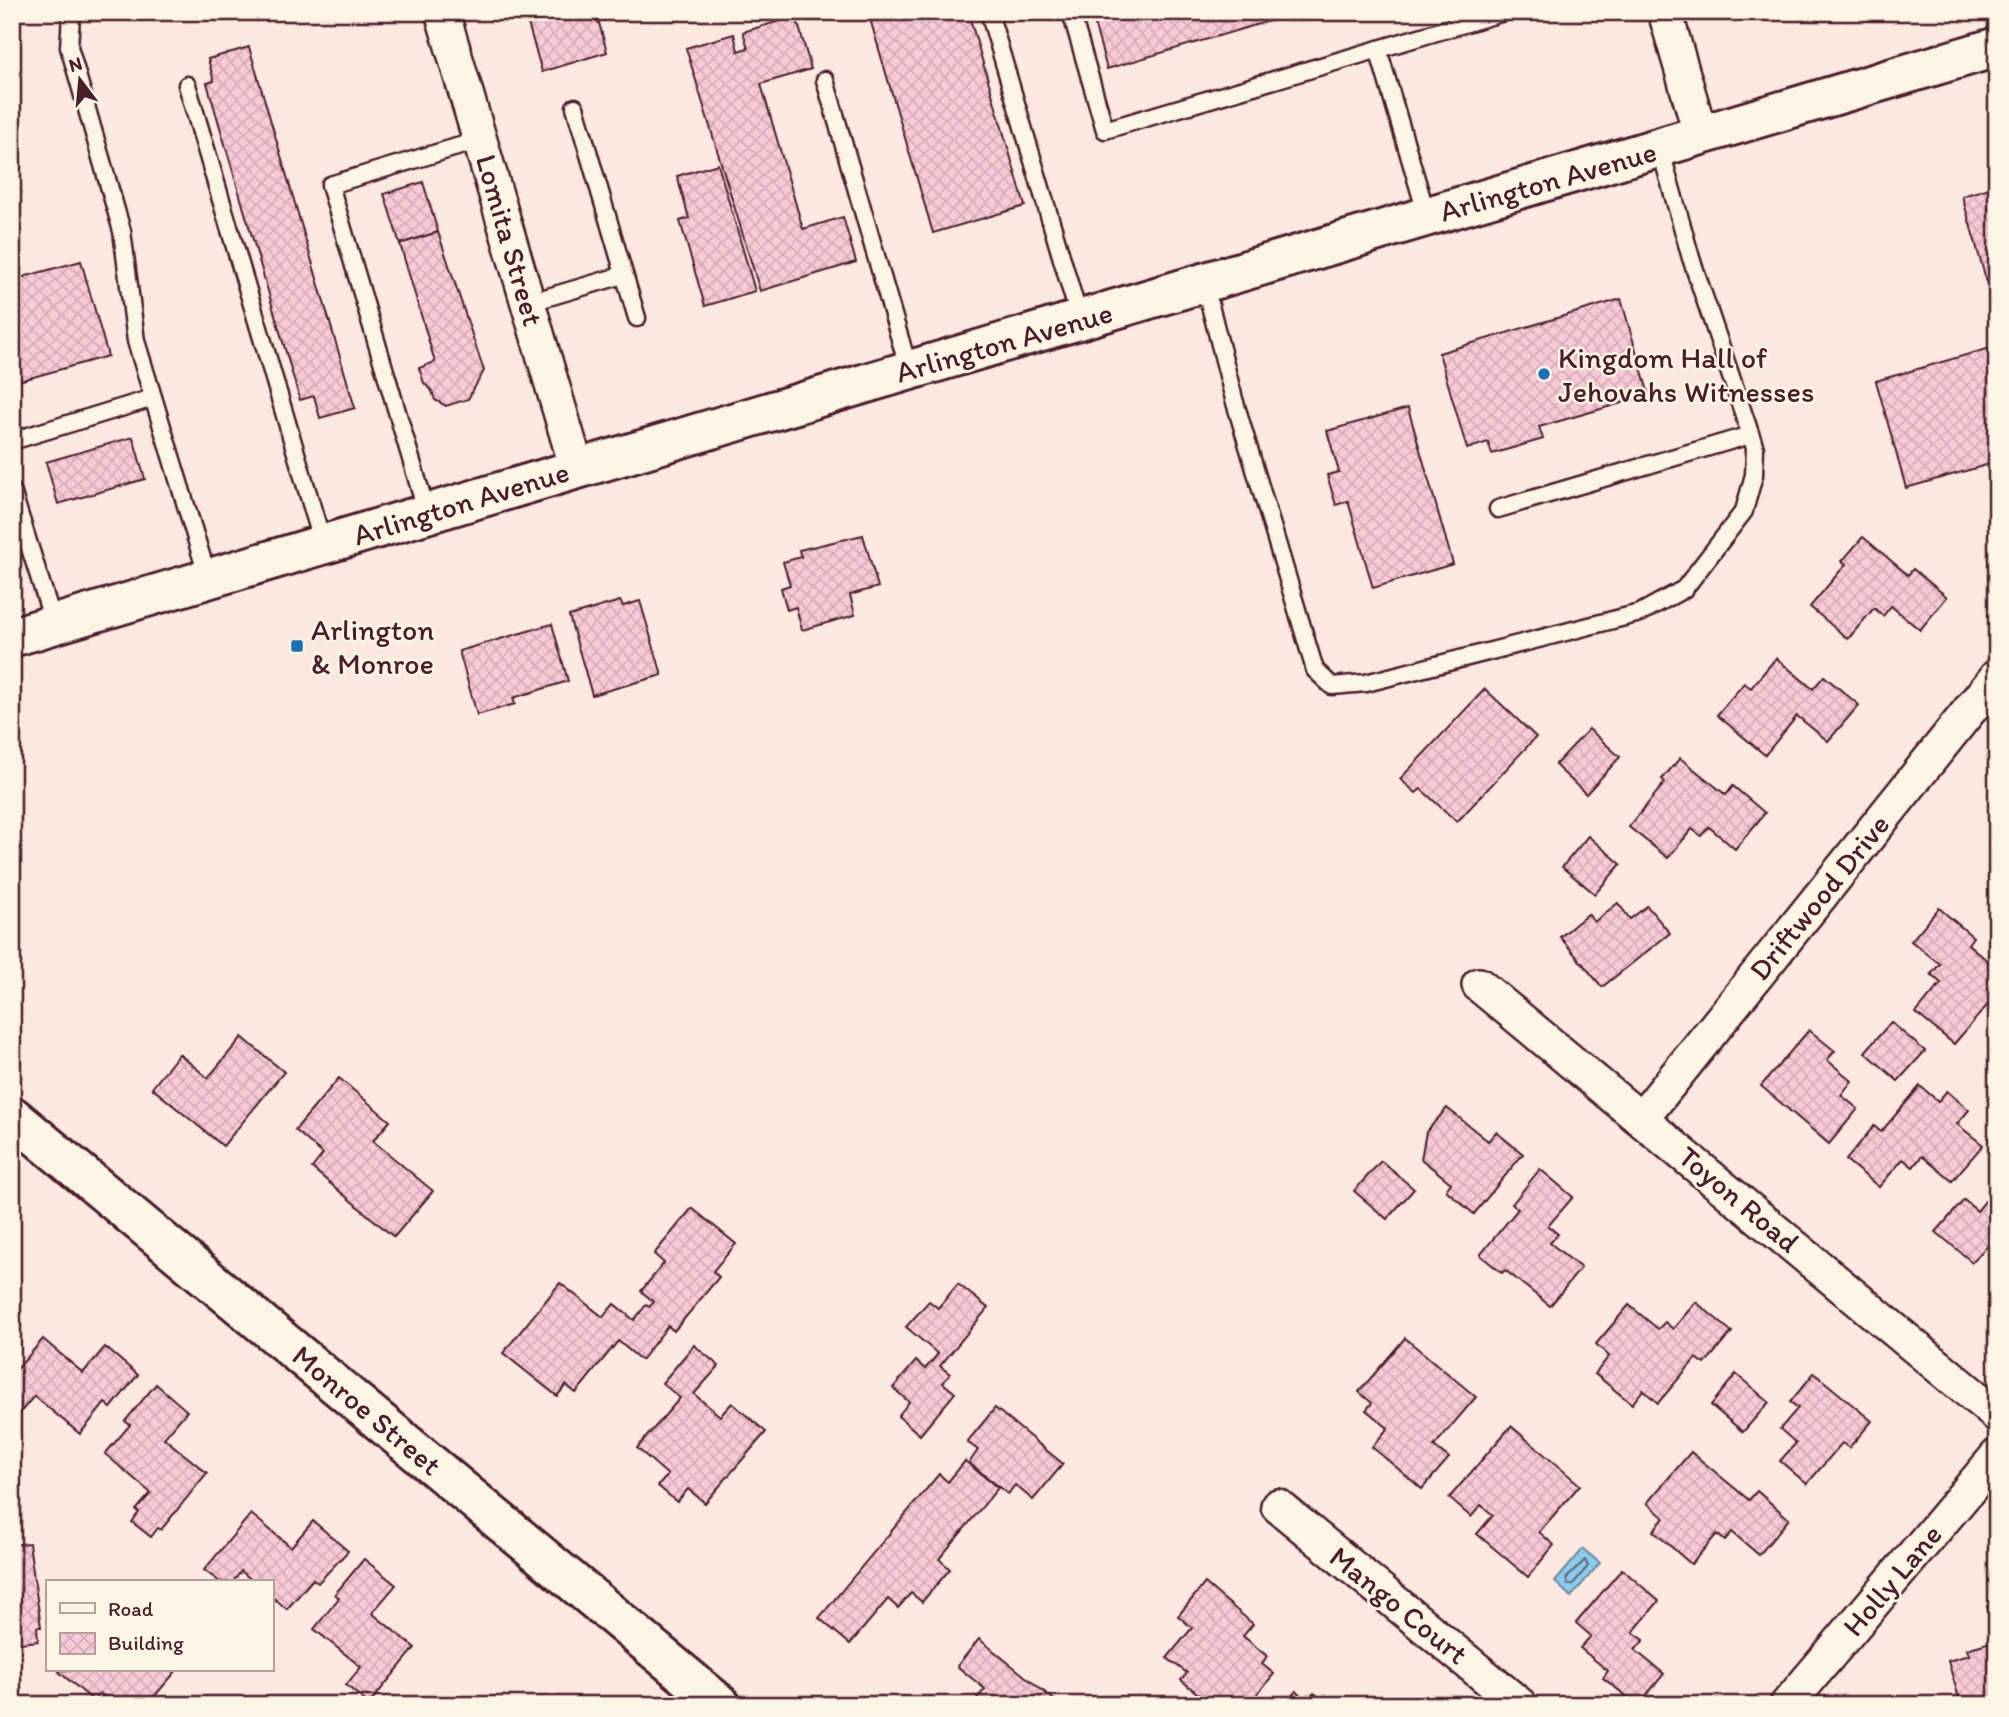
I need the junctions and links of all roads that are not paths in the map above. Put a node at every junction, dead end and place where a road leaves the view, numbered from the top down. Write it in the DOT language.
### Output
graph roads {
  1 [pos="75,12"];
  2 [pos="442,12"];
  3 [pos="989,12"];
  4 [pos="1070,12"];
  5 [pos="1504,12"];
  6 [pos="1665,12"];
  7 [pos="1997,47"];
  8 [pos="1378,49"];
  9 [pos="825,80"];
  10 [pos="187,85"];
  11 [pos="575,107"];
  12 [pos="1701,136"];
  13 [pos="480,141"];
  14 [pos="1660,148"];
  15 [pos="1427,216"];
  16 [pos="623,275"];
  17 [pos="1204,282"];
  18 [pos="528,303"];
  19 [pos="637,318"];
  20 [pos="1080,320"];
  21 [pos="909,370"];
  22 [pos="153,398"];
  23 [pos="1750,435"];
  24 [pos="12,441"];
  25 [pos="577,469"];
  26 [pos="12,491"];
  27 [pos="1498,509"];
  28 [pos="427,513"];
  29 [pos="323,544"];
  30 [pos="208,578"];
  31 [pos="54,624"];
  32 [pos="12,637"];
  33 [pos="1997,676"];
  34 [pos="1479,985"];
  35 [pos="12,1116"];
  36 [pos="1642,1118"];
  37 [pos="1997,1415"];
  38 [pos="1997,1456"];
  39 [pos="1278,1506"];
  40 [pos="721,1705"];
  41 [pos="1520,1705"];
  42 [pos="1787,1705"];
  1 -- 22 [label="lane"];
  2 -- 13 [label="street, Lomita Street"];
  3 -- 20 [label="lane"];
  4 -- 8 [label="lane"];
  5 -- 8 [label="lane"];
  6 -- 12 [label="street"];
  7 -- 12 [label="main road, Arlington Avenue"];
  8 -- 15 [label="lane"];
  9 -- 21 [label="lane"];
  10 -- 29 [label="lane"];
  11 -- 16 [label="lane"];
  12 -- 14 [label="main road, Arlington Avenue"];
  13 -- 18 [label="street, Lomita Street"];
  13 -- 28 [label="lane"];
  14 -- 15 [label="main road, Arlington Avenue"];
  14 -- 23 [label="lane"];
  15 -- 17 [label="main road, Arlington Avenue"];
  16 -- 18 [label="lane"];
  16 -- 19 [label="lane"];
  17 -- 20 [label="main road, Arlington Avenue"];
  17 -- 23 [label="lane"];
  18 -- 25 [label="street, Lomita Street"];
  20 -- 21 [label="main road, Arlington Avenue"];
  21 -- 25 [label="main road, Arlington Avenue"];
  22 -- 24 [label="lane"];
  22 -- 30 [label="lane"];
  23 -- 27 [label="lane"];
  25 -- 28 [label="main road, Arlington Avenue"];
  26 -- 31 [label="lane"];
  28 -- 29 [label="main road, Arlington Avenue"];
  29 -- 30 [label="main road, Arlington Avenue"];
  30 -- 31 [label="main road, Arlington Avenue"];
  31 -- 32 [label="main road, Arlington Avenue"];
  33 -- 36 [label="street, Driftwood Drive"];
  34 -- 36 [label="street, Toyon Road"];
  35 -- 40 [label="main road, Monroe Street"];
  36 -- 37 [label="street, Toyon Road"];
  38 -- 42 [label="street, Holly Lane"];
  39 -- 41 [label="street, Mango Court"];
}
